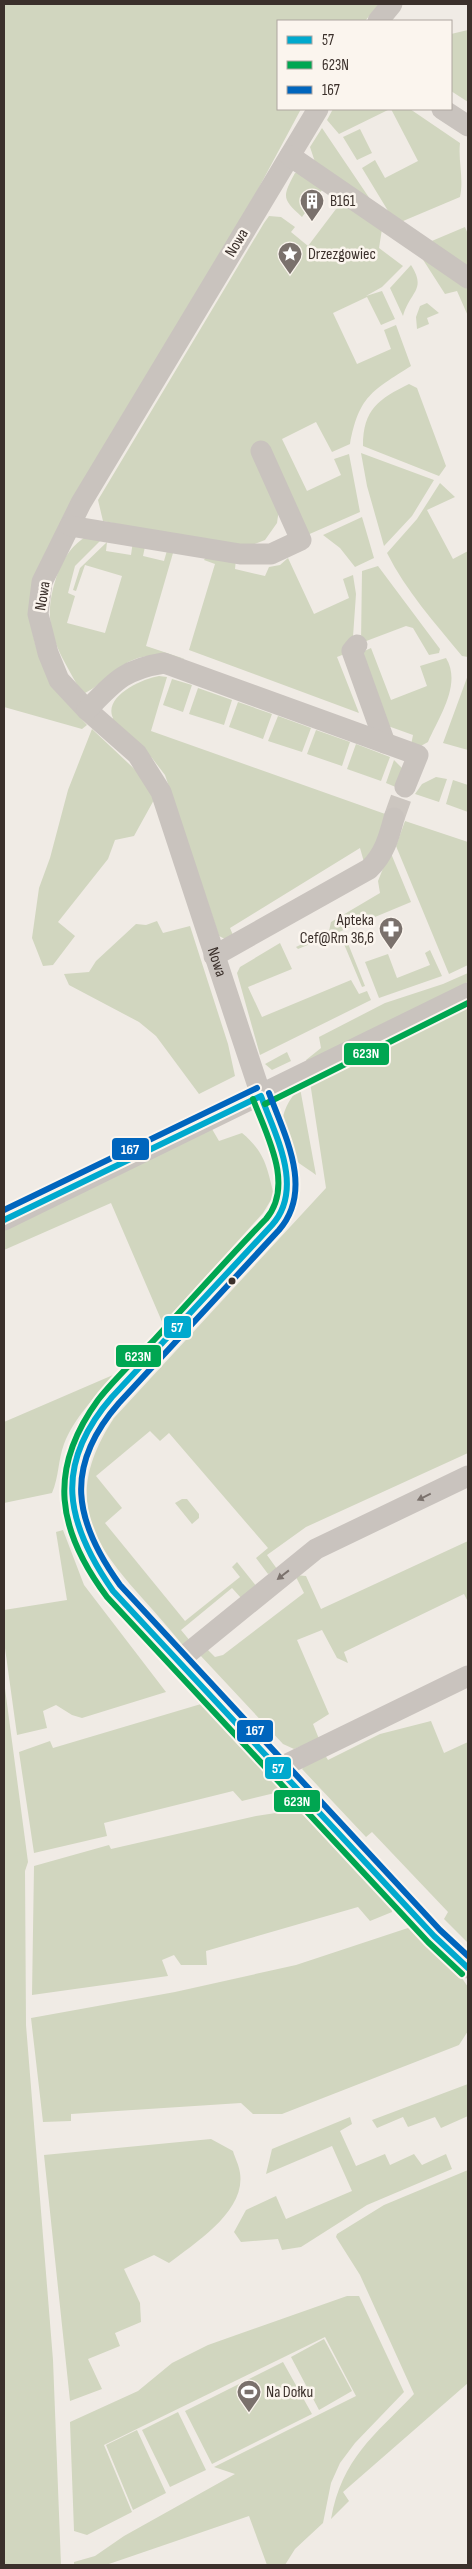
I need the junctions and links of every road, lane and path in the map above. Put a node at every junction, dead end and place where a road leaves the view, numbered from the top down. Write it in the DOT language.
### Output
graph roads {
  1 [pos="392,4"];
  2 [pos="379,20"];
  3 [pos="317,110"];
  4 [pos="444,110"];
  5 [pos="468,126"];
  6 [pos="290,156"];
  7 [pos="468,278"];
  8 [pos="261,451"];
  9 [pos="70,526"];
  10 [pos="357,645"];
  11 [pos="87,710"];
  12 [pos="385,743"];
  13 [pos="406,787"];
  14 [pos="394,818"];
  15 [pos="214,956"];
  16 [pos="468,993"];
  17 [pos="261,1096"];
  18 [pos="4,1220"];
  19 [pos="468,1476"];
  20 [pos="177,1662"];
  21 [pos="468,1676"];
  22 [pos="277,1769"];
  23 [pos="468,1968"];
  1 -- 2 [label="street"];
  3 -- 6 [label="street, Nowa"];
  4 -- 5 [label="street"];
  6 -- 7 [label="street"];
  6 -- 9 [label="street, Nowa"];
  8 -- 9 [label="street"];
  9 -- 11 [label="street, Nowa"];
  10 -- 12 [label="street"];
  11 -- 12 [label="street"];
  11 -- 15 [label="street, Nowa"];
  12 -- 13 [label="street"];
  14 -- 15 [label="street"];
  15 -- 17 [label="street, Nowa"];
  16 -- 17 [label="street"];
  17 -- 18 [label="street"];
  17 -- 20 [label="street, Nowa"];
  19 -- 20 [label="street, one-way"];
  20 -- 22 [label="street, Nowa"];
  21 -- 22 [label="street"];
  22 -- 23 [label="street, Nowa"];
}
